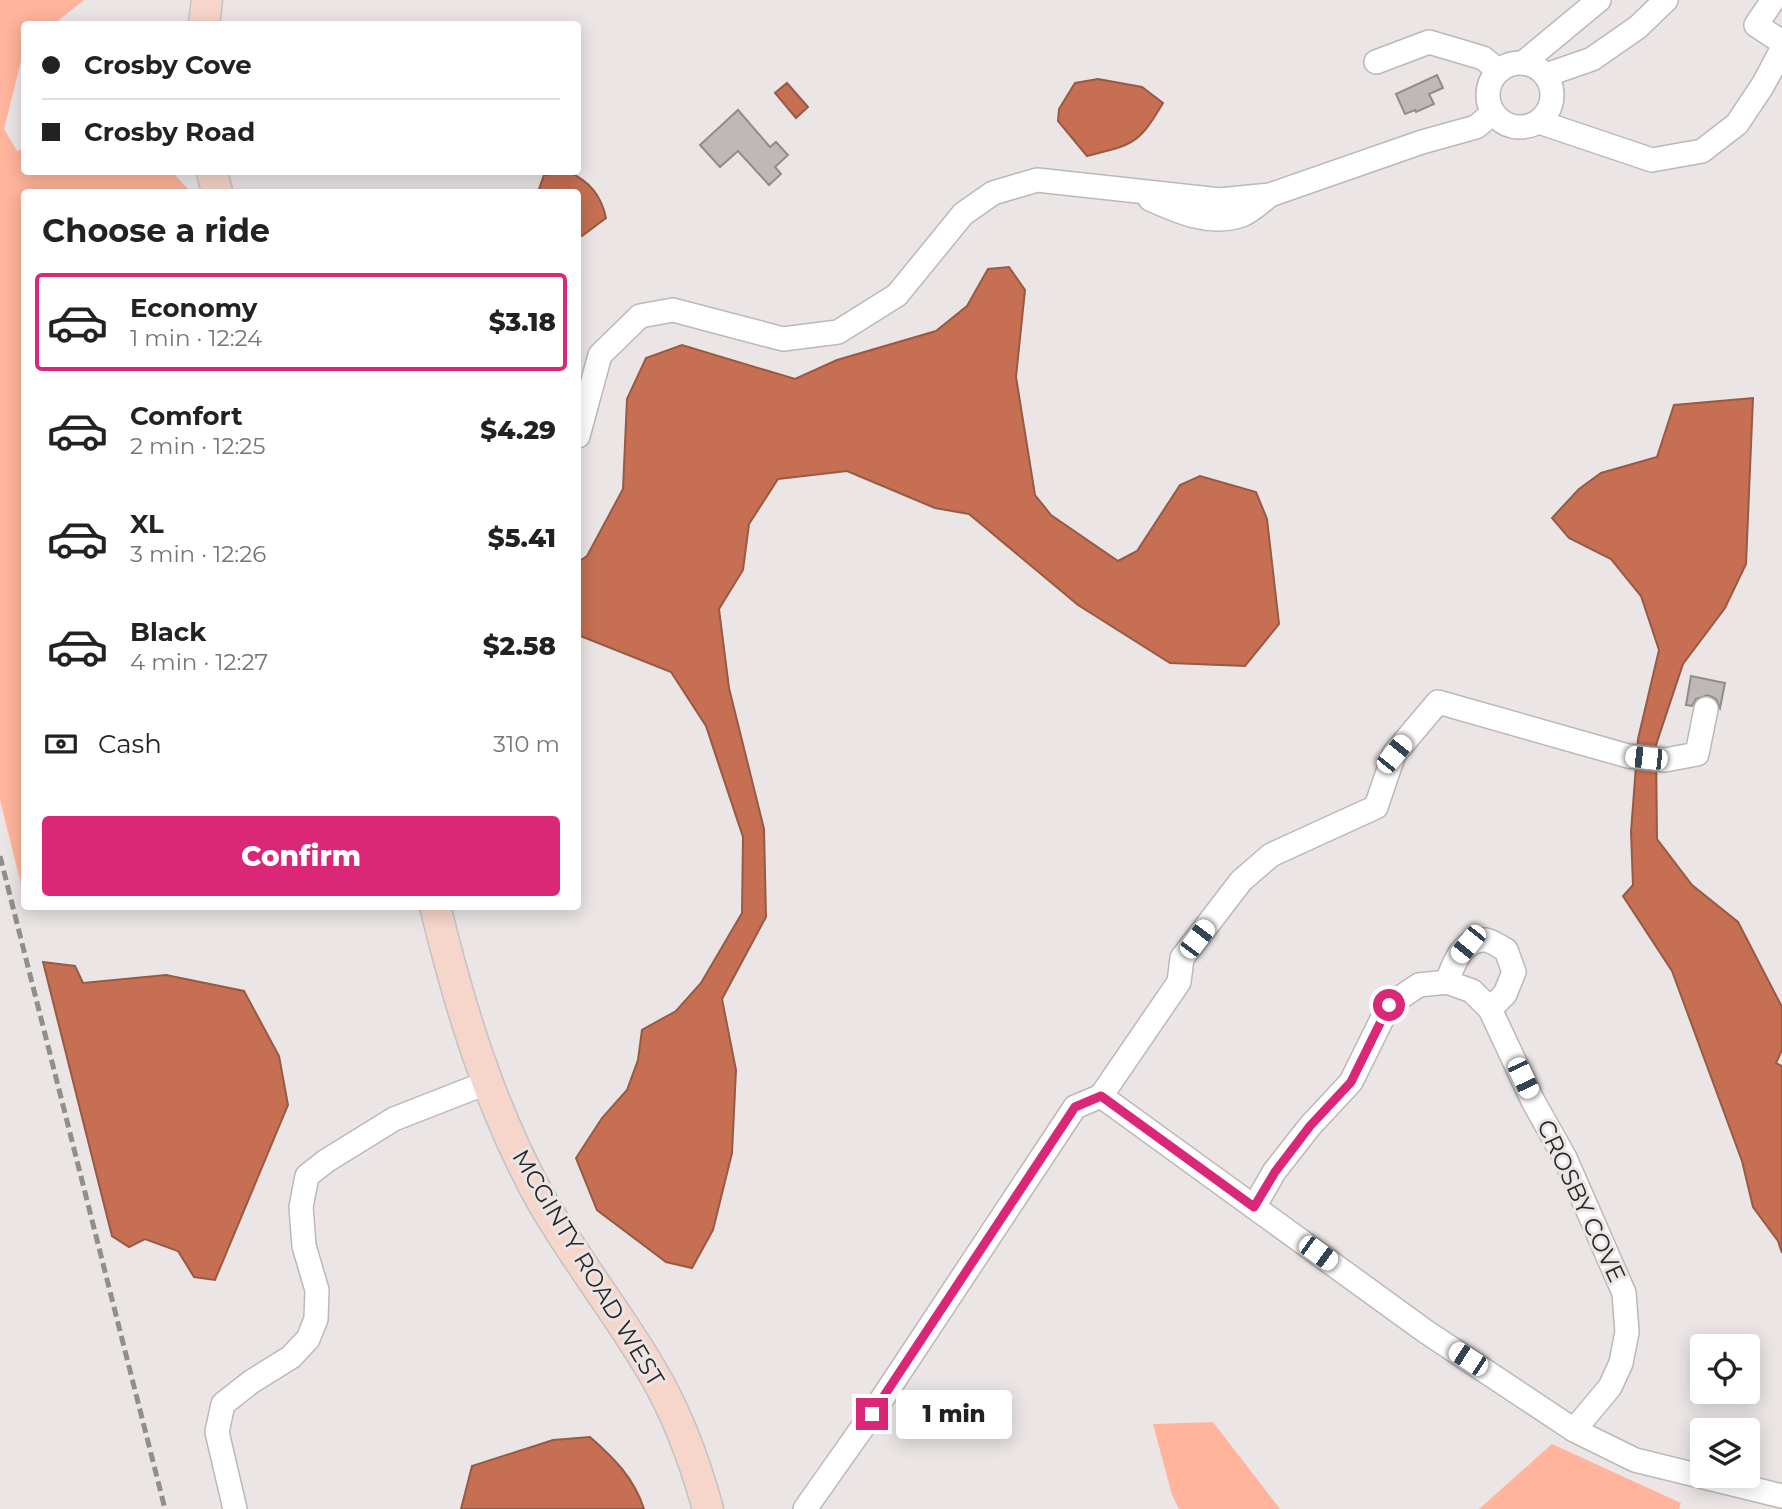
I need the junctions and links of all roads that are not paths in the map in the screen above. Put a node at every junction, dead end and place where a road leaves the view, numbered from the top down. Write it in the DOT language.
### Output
graph roads {
  1 [pos="207,0"];
  2 [pos="1599,0"];
  3 [pos="1666,0"];
  4 [pos="1773,0"];
  5 [pos="204,21"];
  6 [pos="1782,43"];
  7 [pos="1782,49"];
  8 [pos="1376,62"];
  9 [pos="1536,64"];
  10 [pos="1499,71"];
  11 [pos="1493,113"];
  12 [pos="1539,122"];
  13 [pos="581,425"];
  14 [pos="1706,709"];
  15 [pos="436,910"];
  16 [pos="1447,982"];
  17 [pos="1490,1009"];
  18 [pos="486,1083"];
  19 [pos="1101,1096"];
  20 [pos="1254,1207"];
  21 [pos="1574,1430"];
  22 [pos="1782,1496"];
  23 [pos="235,1509"];
  24 [pos="708,1509"];
  25 [pos="805,1509"];
  1 -- 5 [label="main road"];
  2 -- 9 [label="street"];
  3 -- 9 [label="street"];
  4 -- 6 [label="street"];
  7 -- 12 [label="street"];
  8 -- 10 [label="street"];
  9 -- 10 [label="street"];
  9 -- 12 [label="street"];
  10 -- 11 [label="street"];
  11 -- 12 [label="street"];
  11 -- 13 [label="street"];
  14 -- 19 [label="street"];
  15 -- 18 [label="main road, MCGINTY ROAD WEST"];
  16 -- 17 [label="street, CROSBY COVE"];
  16 -- 17 [label="street"];
  16 -- 20 [label="street"];
  17 -- 21 [label="street, CROSBY COVE"];
  18 -- 23 [label="street"];
  18 -- 24 [label="main road, MCGINTY ROAD WEST"];
  19 -- 20 [label="street"];
  19 -- 25 [label="street"];
  20 -- 21 [label="street"];
  21 -- 22 [label="street"];
}
